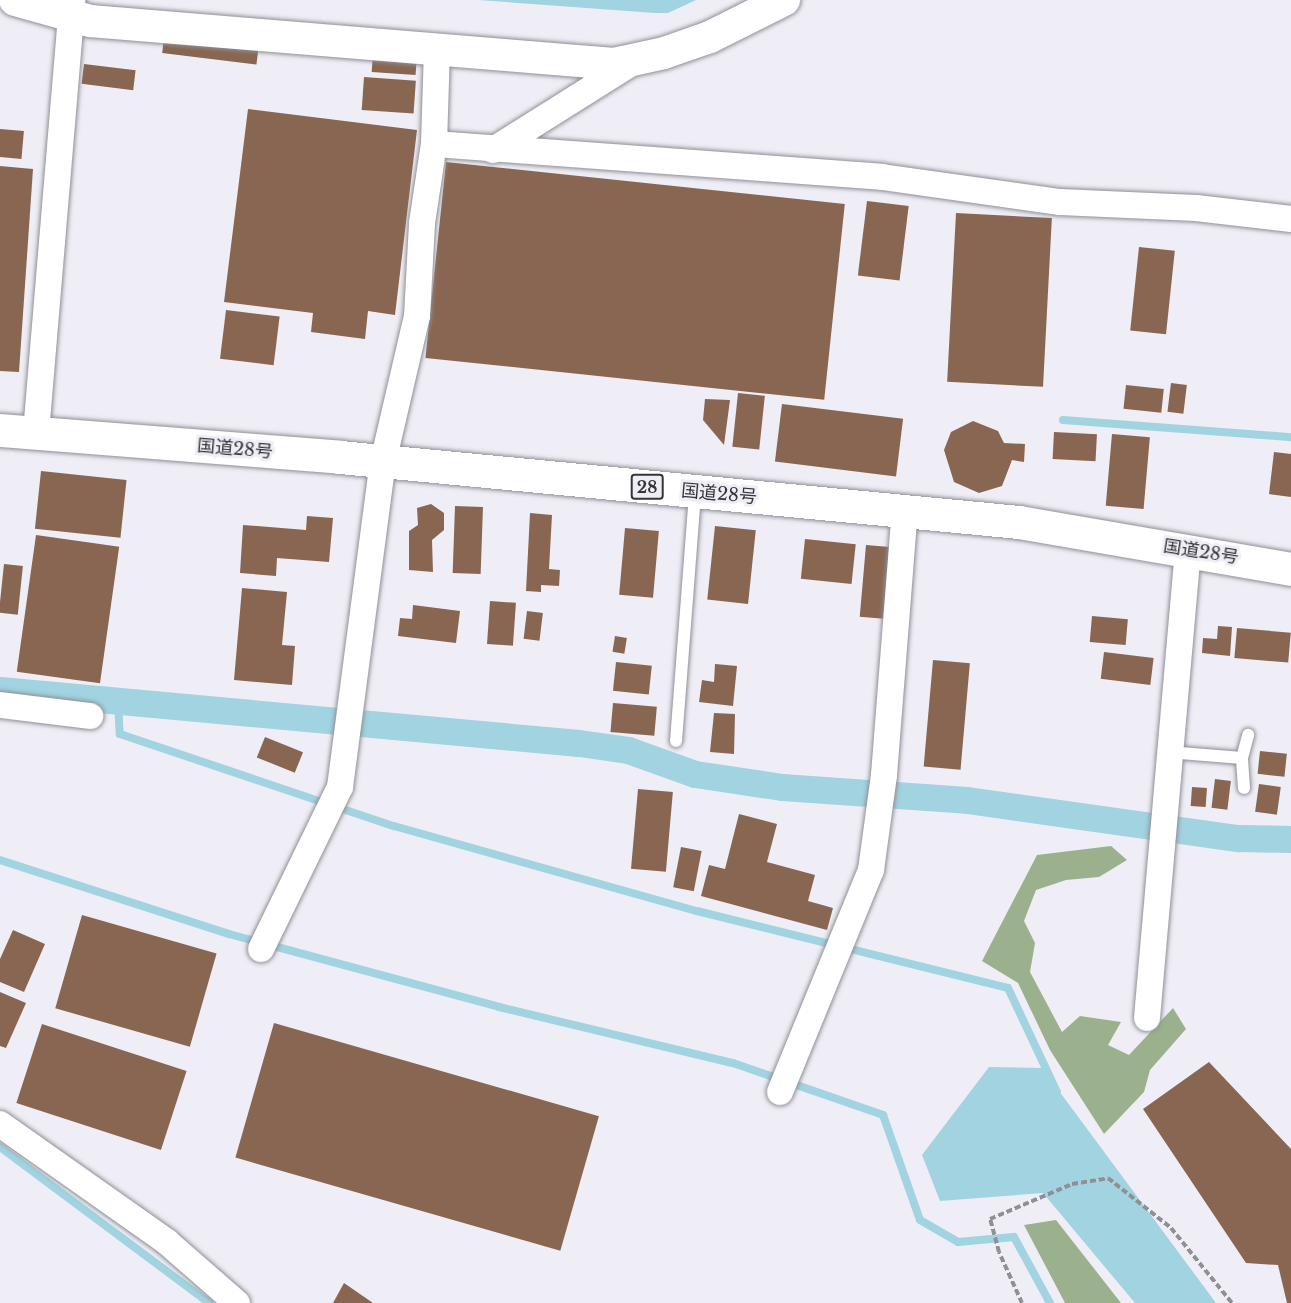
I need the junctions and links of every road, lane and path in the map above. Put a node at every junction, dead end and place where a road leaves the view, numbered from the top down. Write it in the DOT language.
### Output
graph roads {
  1 [pos="15,0"];
  2 [pos="784,0"];
  3 [pos="71,8"];
  4 [pos="437,48"];
  5 [pos="638,58"];
  6 [pos="434,144"];
  7 [pos="493,150"];
  8 [pos="1291,219"];
  9 [pos="0,430"];
  10 [pos="36,433"];
  11 [pos="383,462"];
  12 [pos="695,492"];
  13 [pos="905,511"];
  14 [pos="1188,549"];
  15 [pos="1291,569"];
  16 [pos="0,705"];
  17 [pos="90,716"];
  18 [pos="1248,735"];
  19 [pos="676,741"];
  20 [pos="1168,752"];
  21 [pos="1242,758"];
  22 [pos="1244,788"];
  23 [pos="261,949"];
  24 [pos="1147,1018"];
  25 [pos="780,1092"];
  26 [pos="0,1125"];
  27 [pos="237,1303"];
  28 [pos="1022,1303"];
  29 [pos="1232,1303"];
  1 -- 3 [label="street"];
  2 -- 5 [label="street"];
  3 -- 4 [label="street"];
  3 -- 10 [label="street"];
  4 -- 5 [label="street"];
  4 -- 6 [label="street"];
  5 -- 7 [label="street"];
  6 -- 7 [label="street"];
  6 -- 11 [label="street"];
  7 -- 8 [label="street"];
  9 -- 10 [label="highway, 国道28号 / 28"];
  10 -- 11 [label="highway, 国道28号 / 28"];
  11 -- 12 [label="highway, 国道28号 / 28"];
  11 -- 23 [label="street"];
  12 -- 13 [label="highway, 国道28号 / 28"];
  12 -- 19 [label="lane"];
  13 -- 14 [label="highway, 国道28号 / 28"];
  13 -- 25 [label="street"];
  14 -- 15 [label="highway, 国道28号 / 28"];
  14 -- 20 [label="street"];
  16 -- 17 [label="street"];
  18 -- 21 [label="lane"];
  20 -- 21 [label="lane"];
  20 -- 24 [label="street"];
  21 -- 22 [label="lane"];
  26 -- 27 [label="street"];
  28 -- 29 [label="path"];
}
